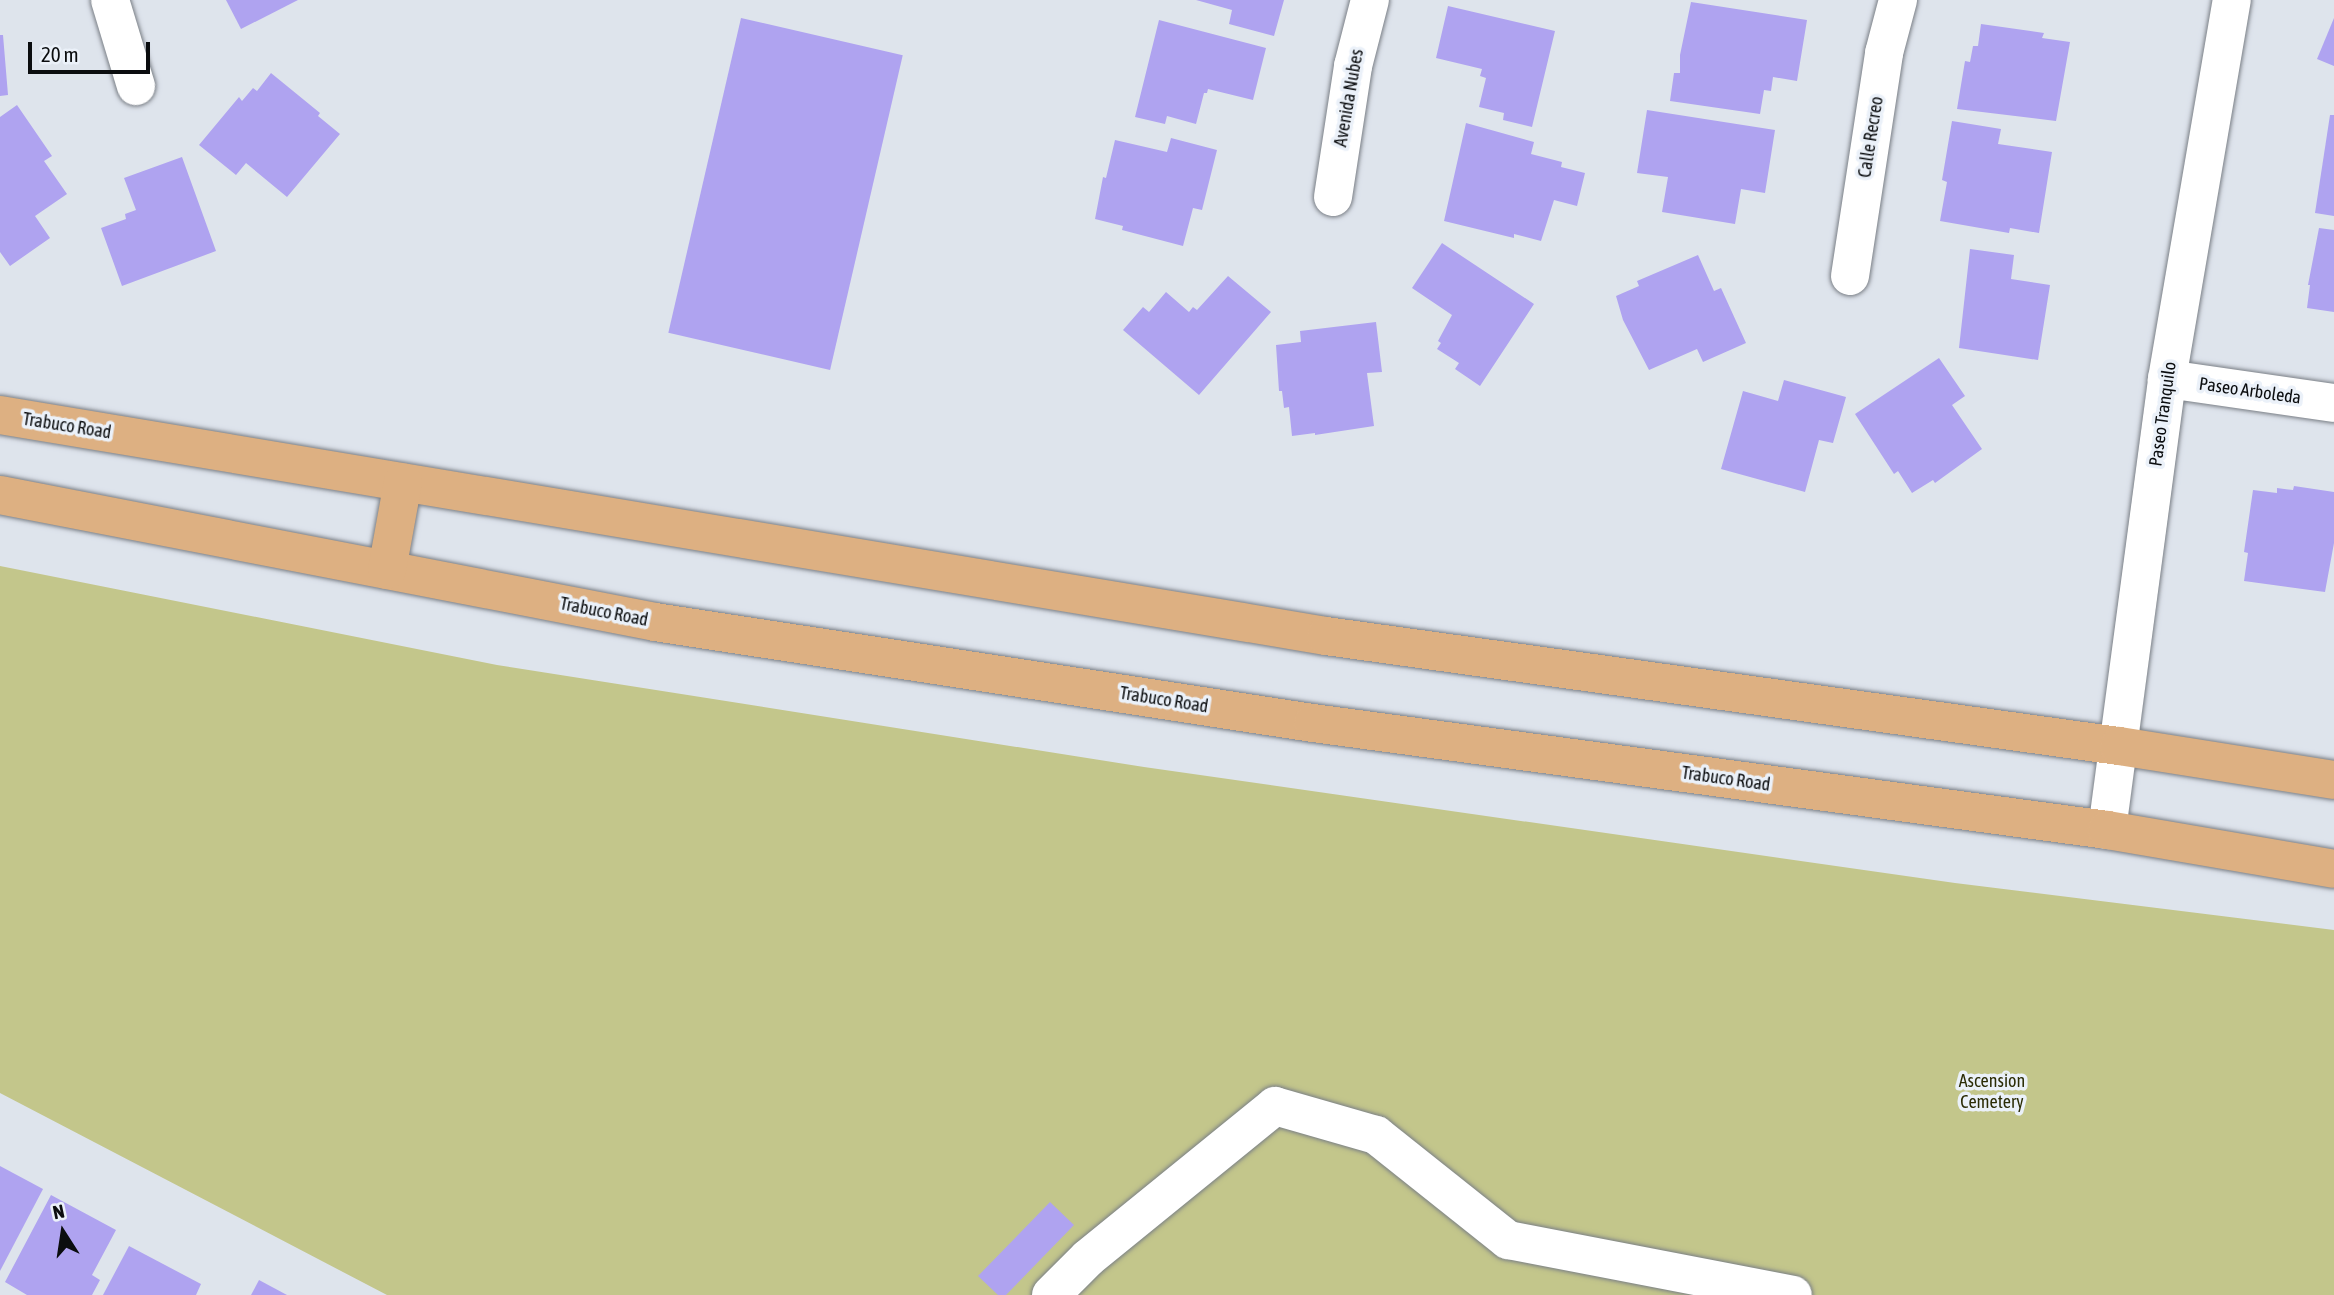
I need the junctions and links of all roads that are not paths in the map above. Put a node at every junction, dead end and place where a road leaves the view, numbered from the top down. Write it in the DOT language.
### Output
graph roads {
  1 [pos="110,0"];
  2 [pos="1370,0"];
  3 [pos="1898,0"];
  4 [pos="2222,2"];
  5 [pos="136,86"];
  6 [pos="1333,197"];
  7 [pos="1850,276"];
  8 [pos="2167,379"];
  9 [pos="2334,403"];
  10 [pos="0,415"];
  11 [pos="403,482"];
  12 [pos="0,495"];
  13 [pos="387,570"];
  14 [pos="2119,746"];
  15 [pos="2334,780"];
  16 [pos="2107,830"];
  17 [pos="2334,869"];
  18 [pos="1051,1295"];
  19 [pos="1793,1295"];
  1 -- 5 [label="street"];
  2 -- 6 [label="street, Avenida Nubes"];
  3 -- 7 [label="street, Calle Recreo"];
  4 -- 8 [label="street, Paseo Tranquilo"];
  8 -- 9 [label="street, Paseo Arboleda"];
  8 -- 14 [label="street, Paseo Tranquilo"];
  10 -- 11 [label="main road, Trabuco Road"];
  11 -- 13 [label="main road"];
  11 -- 14 [label="main road, Trabuco Road"];
  12 -- 13 [label="main road, Trabuco Road"];
  13 -- 16 [label="main road, Trabuco Road"];
  14 -- 15 [label="main road, Trabuco Road"];
  14 -- 16 [label="street, Paseo Tranquilo"];
  16 -- 17 [label="main road, Trabuco Road"];
  18 -- 19 [label="street"];
}
